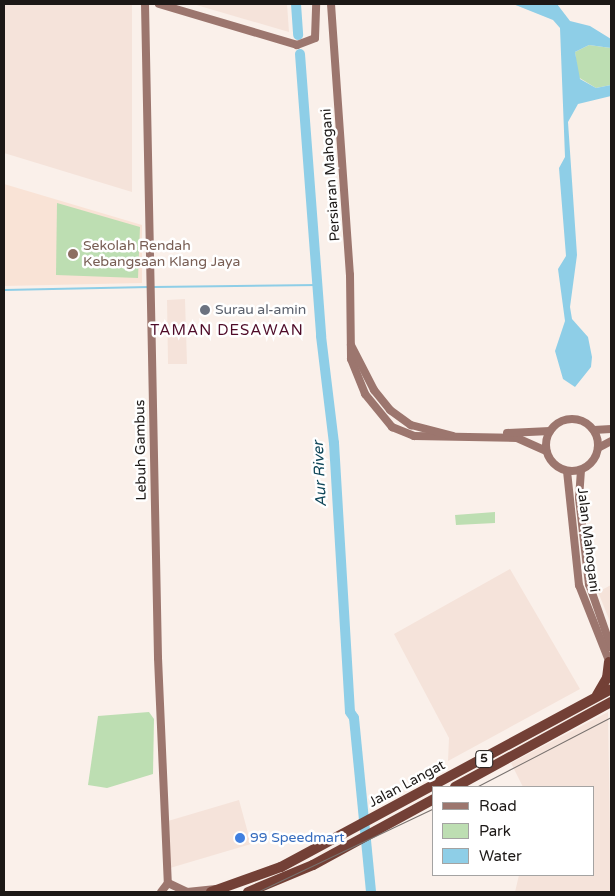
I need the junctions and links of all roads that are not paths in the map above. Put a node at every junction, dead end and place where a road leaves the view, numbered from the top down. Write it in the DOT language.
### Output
graph roads {
  1 [pos="145,4"];
  2 [pos="159,4"];
  3 [pos="311,4"];
  4 [pos="316,4"];
  5 [pos="330,4"];
  6 [pos="291,43"];
  7 [pos="351,345"];
  8 [pos="611,428"];
  9 [pos="550,430"];
  10 [pos="594,430"];
  11 [pos="611,441"];
  12 [pos="598,448"];
  13 [pos="546,451"];
  14 [pos="581,470"];
  15 [pos="567,471"];
  16 [pos="611,647"];
  17 [pos="610,664"];
  18 [pos="611,689"];
  19 [pos="593,699"];
  20 [pos="609,705"];
  21 [pos="433,786"];
  22 [pos="456,786"];
  23 [pos="432,787"];
  24 [pos="432,799"];
  25 [pos="168,883"];
  26 [pos="216,890"];
  27 [pos="161,892"];
  28 [pos="248,892"];
  1 -- 25 [label="main road, Lebuh Gambus"];
  2 -- 6 [label="main road"];
  3 -- 6 [label="main road"];
  4 -- 6 [label="main road"];
  5 -- 7 [label="main road, Persiaran Mahogani"];
  7 -- 9 [label="main road, Persiaran Mahogani"];
  7 -- 13 [label="main road, Persiaran Mahogani"];
  8 -- 10 [label="main road"];
  9 -- 10 [label="main road"];
  9 -- 13 [label="main road"];
  10 -- 12 [label="main road"];
  11 -- 12 [label="main road"];
  12 -- 14 [label="main road"];
  13 -- 15 [label="main road"];
  14 -- 15 [label="main road"];
  14 -- 16 [label="main road, Jalan Mahogani"];
  15 -- 17 [label="main road, Jalan Mahogani"];
  17 -- 19 [label="highway"];
  18 -- 19 [label="highway, Jalan Langat / 5"];
  19 -- 21 [label="highway, Jalan Langat / 5"];
  20 -- 22 [label="highway, Jalan Langat / 5"];
  23 -- 26 [label="highway, Jalan Langat / 5"];
  24 -- 28 [label="highway, Jalan Langat"];
  25 -- 26 [label="main road"];
  25 -- 27 [label="main road"];
}
